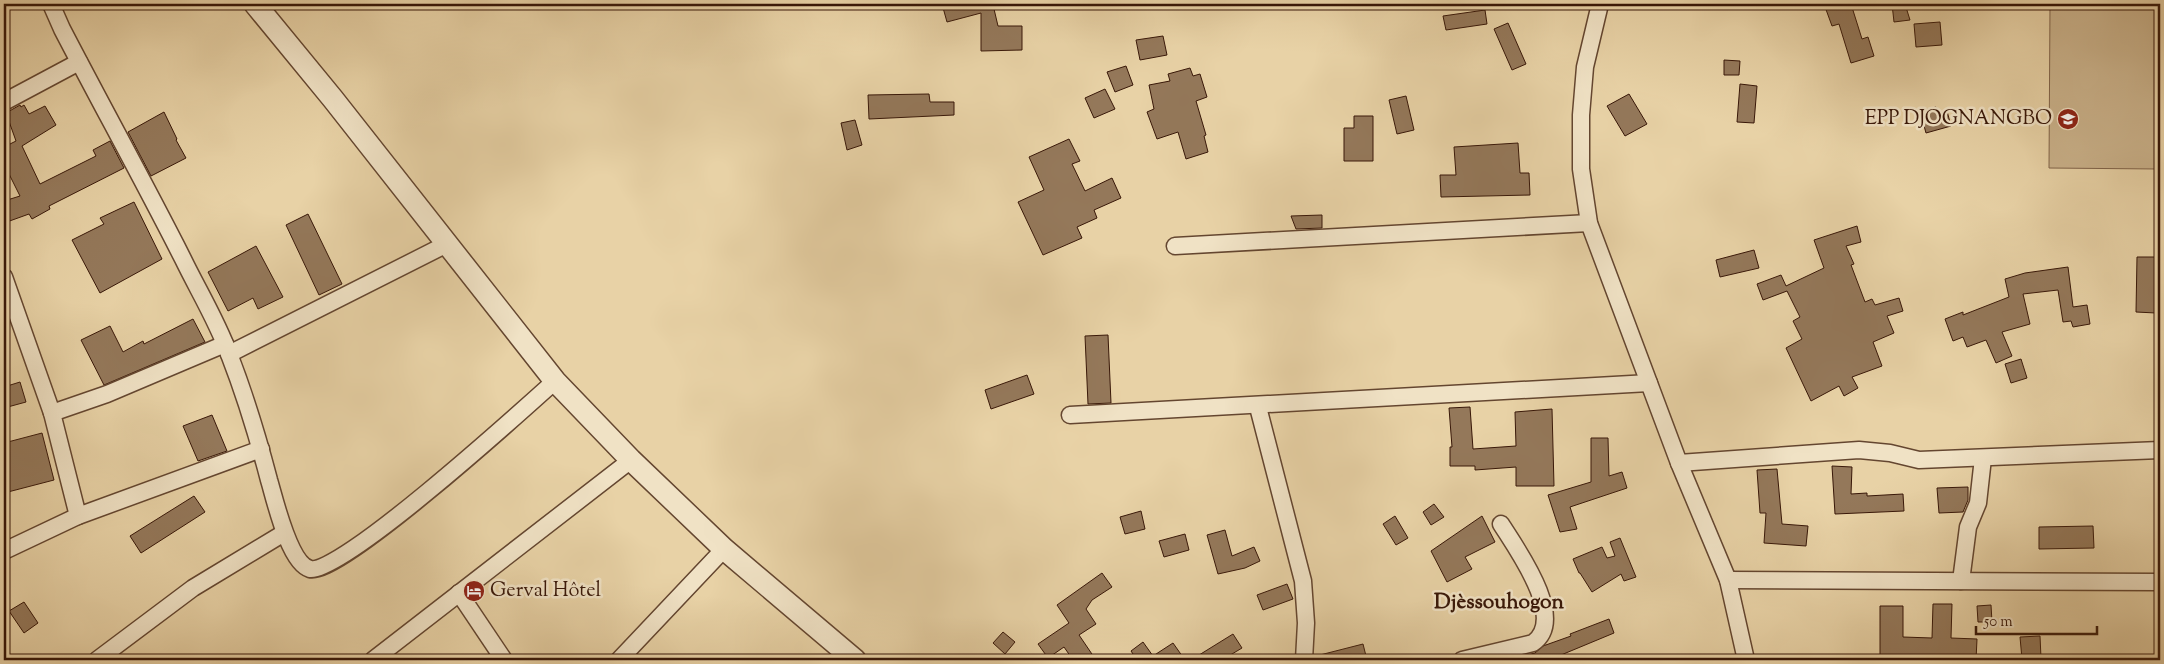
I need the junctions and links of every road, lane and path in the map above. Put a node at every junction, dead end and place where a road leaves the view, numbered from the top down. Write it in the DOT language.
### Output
graph roads {
  1 [pos="51,4"];
  2 [pos="255,4"];
  3 [pos="1600,4"];
  4 [pos="79,62"];
  5 [pos="4,102"];
  6 [pos="1589,223"];
  7 [pos="447,244"];
  8 [pos="1175,246"];
  9 [pos="4,277"];
  10 [pos="227,349"];
  11 [pos="555,381"];
  12 [pos="1649,384"];
  13 [pos="1258,407"];
  14 [pos="52,413"];
  15 [pos="1070,416"];
  16 [pos="261,449"];
  17 [pos="2160,450"];
  18 [pos="1983,458"];
  19 [pos="631,460"];
  20 [pos="1679,463"];
  21 [pos="78,516"];
  22 [pos="1501,524"];
  23 [pos="284,533"];
  24 [pos="724,549"];
  25 [pos="4,551"];
  26 [pos="1728,580"];
  27 [pos="1961,581"];
  28 [pos="2160,582"];
  29 [pos="460,592"];
  30 [pos="97,660"];
  31 [pos="373,660"];
  32 [pos="504,660"];
  33 [pos="620,660"];
  34 [pos="855,660"];
  35 [pos="1304,660"];
  36 [pos="1462,660"];
  37 [pos="1746,660"];
  1 -- 4 [label="street"];
  2 -- 7 [label="street"];
  3 -- 6 [label="street"];
  4 -- 5 [label="street"];
  4 -- 10 [label="street"];
  6 -- 8 [label="street"];
  6 -- 12 [label="street"];
  7 -- 10 [label="street"];
  7 -- 11 [label="street"];
  9 -- 14 [label="street"];
  10 -- 14 [label="street"];
  10 -- 16 [label="street"];
  11 -- 19 [label="street"];
  11 -- 23 [label="street"];
  12 -- 13 [label="street"];
  12 -- 20 [label="street"];
  13 -- 15 [label="street"];
  13 -- 35 [label="street"];
  14 -- 21 [label="street"];
  16 -- 21 [label="street"];
  16 -- 23 [label="street"];
  17 -- 18 [label="street"];
  18 -- 20 [label="street"];
  18 -- 27 [label="street"];
  19 -- 24 [label="street"];
  19 -- 29 [label="street"];
  20 -- 26 [label="street"];
  21 -- 25 [label="street"];
  22 -- 36 [label="street"];
  23 -- 30 [label="street"];
  24 -- 33 [label="street"];
  24 -- 34 [label="street"];
  26 -- 27 [label="street"];
  26 -- 37 [label="street"];
  27 -- 28 [label="street"];
  29 -- 31 [label="street"];
  29 -- 32 [label="street"];
}
